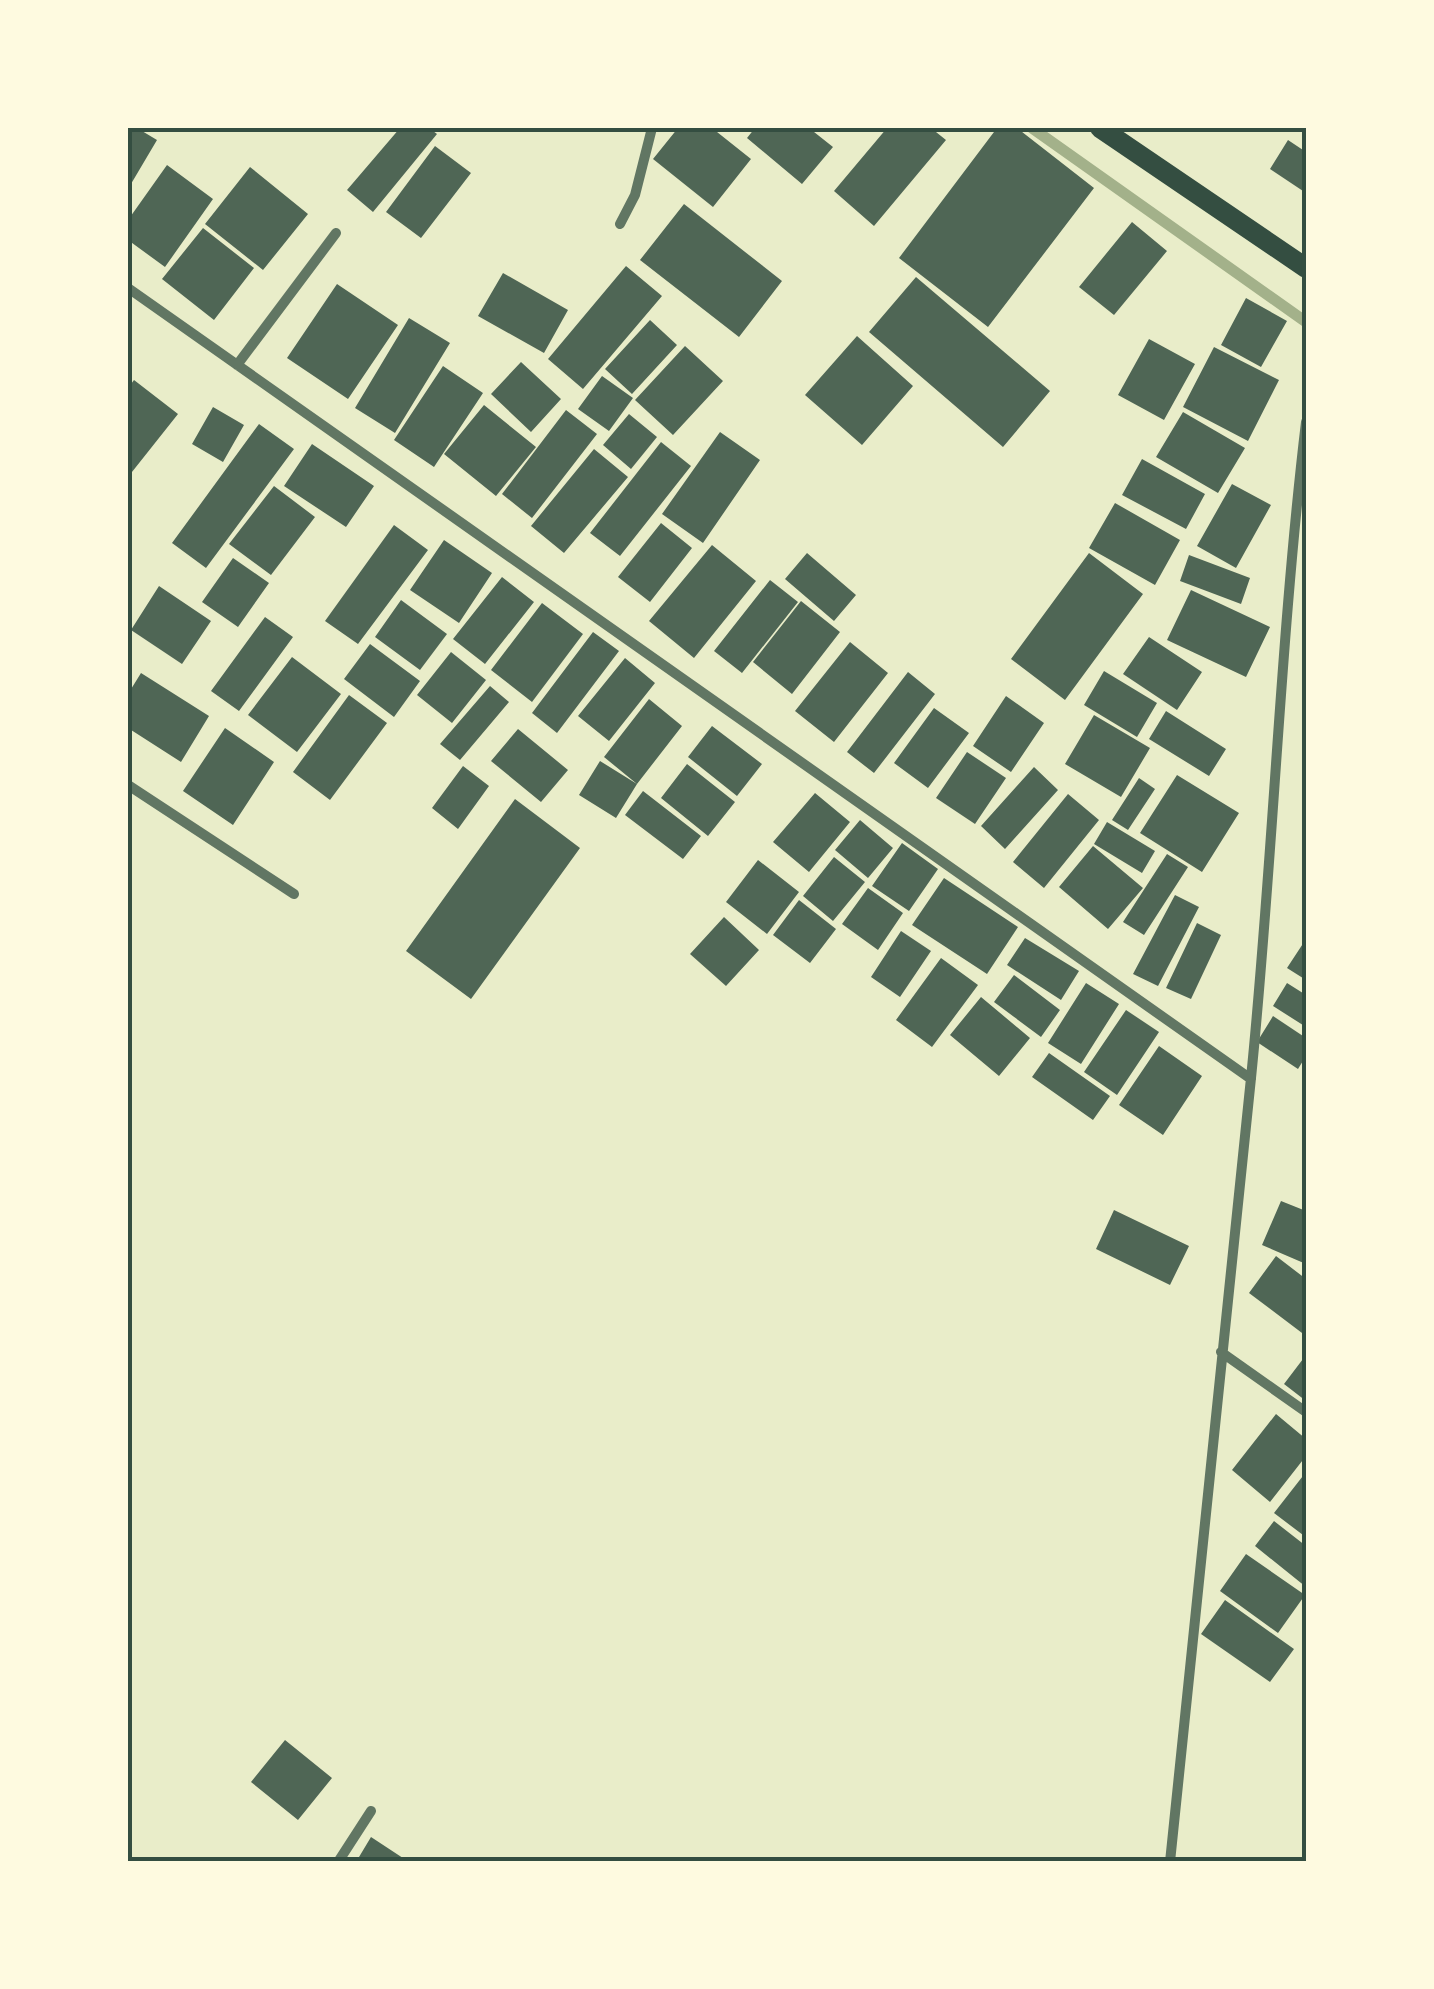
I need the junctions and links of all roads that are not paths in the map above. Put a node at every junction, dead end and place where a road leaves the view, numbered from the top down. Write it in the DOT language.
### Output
graph roads {
  1 [pos="652,128"];
  2 [pos="1100,128"];
  3 [pos="620,224"];
  4 [pos="336,233"];
  5 [pos="1306,268"];
  6 [pos="128,288"];
  7 [pos="237,365"];
  8 [pos="1306,422"];
  9 [pos="128,785"];
  10 [pos="294,894"];
  11 [pos="1251,1079"];
  12 [pos="1221,1352"];
  13 [pos="1306,1412"];
  14 [pos="371,1810"];
  15 [pos="338,1862"];
  16 [pos="1170,1862"];
  1 -- 3 [label="street"];
  2 -- 5 [label="main road"];
  4 -- 7 [label="street"];
  6 -- 7 [label="street"];
  7 -- 11 [label="street"];
  8 -- 11 [label="street"];
  9 -- 10 [label="street"];
  11 -- 12 [label="street"];
  12 -- 13 [label="street"];
  12 -- 16 [label="street"];
  14 -- 15 [label="street"];
}
